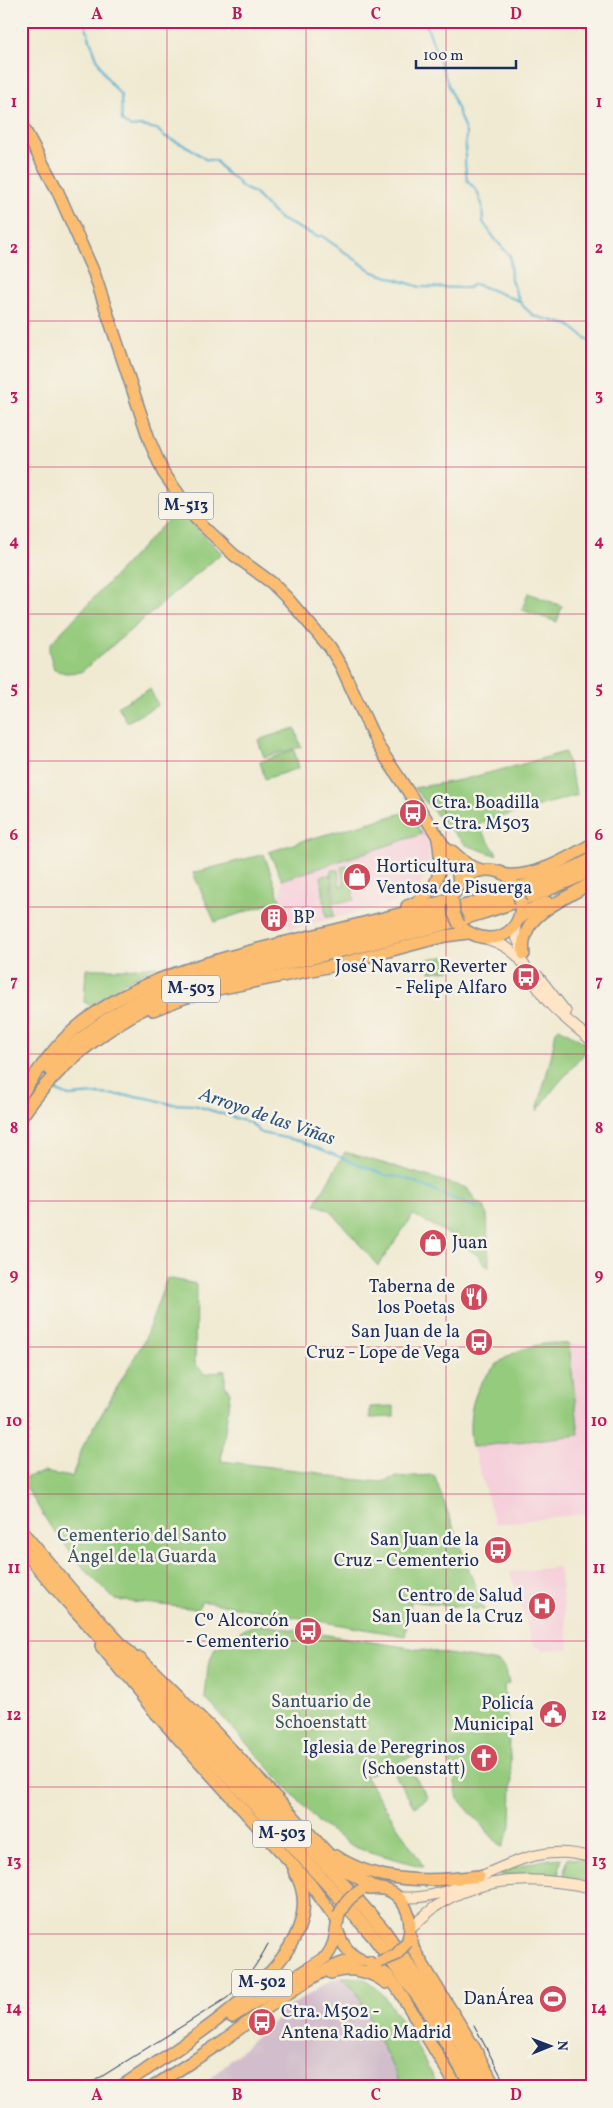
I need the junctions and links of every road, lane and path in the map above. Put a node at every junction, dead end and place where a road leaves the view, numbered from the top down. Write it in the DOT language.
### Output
graph roads {
  1 [pos="21,123"];
  2 [pos="440,838"];
  3 [pos="592,844"];
  4 [pos="592,859"];
  5 [pos="481,870"];
  6 [pos="592,870"];
  7 [pos="506,874"];
  8 [pos="592,882"];
  9 [pos="455,894"];
  10 [pos="516,923"];
  11 [pos="468,933"];
  12 [pos="312,936"];
  13 [pos="486,939"];
  14 [pos="524,954"];
  15 [pos="121,1023"];
  16 [pos="580,1030"];
  17 [pos="592,1041"];
  18 [pos="21,1095"];
  19 [pos="21,1104"];
  20 [pos="21,1117"];
  21 [pos="21,1530"];
  22 [pos="21,1547"];
  23 [pos="67,1600"];
  24 [pos="94,1616"];
  25 [pos="312,1834"];
  26 [pos="284,1855"];
  27 [pos="592,1858"];
  28 [pos="479,1876"];
  29 [pos="376,1888"];
  30 [pos="592,1888"];
  31 [pos="399,1897"];
  32 [pos="338,1922"];
  33 [pos="409,1935"];
  34 [pos="369,1961"];
  35 [pos="293,1991"];
  36 [pos="408,2003"];
  37 [pos="216,2046"];
  38 [pos="146,2070"];
  39 [pos="120,2087"];
  40 [pos="153,2087"];
  41 [pos="163,2087"];
  42 [pos="457,2087"];
  43 [pos="472,2087"];
  44 [pos="483,2087"];
  45 [pos="495,2087"];
  1 -- 2 [label="main road, M-513"];
  2 -- 5 [label="main road, M-513"];
  2 -- 9 [label="main road, M-513"];
  2 -- 12 [label="main road"];
  3 -- 7 [label="main road"];
  4 -- 19 [label="highway, M-503"];
  5 -- 7 [label="main road"];
  5 -- 9 [label="main road"];
  6 -- 15 [label="highway, M-503"];
  7 -- 10 [label="main road, bridge"];
  8 -- 10 [label="main road"];
  8 -- 14 [label="main road"];
  9 -- 11 [label="main road, bridge"];
  9 -- 12 [label="main road"];
  10 -- 13 [label="main road"];
  10 -- 14 [label="main road"];
  11 -- 13 [label="main road"];
  11 -- 15 [label="main road"];
  12 -- 18 [label="main road"];
  13 -- 16 [label="main road"];
  14 -- 16 [label="main road"];
  15 -- 20 [label="highway, M-503"];
  16 -- 17 [label="main road"];
  21 -- 24 [label="highway, M-503"];
  22 -- 23 [label="highway, M-503"];
  23 -- 26 [label="main road, M-503"];
  23 -- 43 [label="highway, M-503"];
  24 -- 25 [label="main road, M-503"];
  24 -- 44 [label="highway, M-503"];
  25 -- 28 [label="main road, M-503"];
  25 -- 29 [label="main road, M-503"];
  26 -- 32 [label="main road, M-503"];
  26 -- 38 [label="main road, M-502"];
  27 -- 28 [label="main road"];
  28 -- 31 [label="main road"];
  29 -- 31 [label="main road, M-502"];
  29 -- 32 [label="main road, M-502, bridge"];
  30 -- 33 [label="main road"];
  31 -- 33 [label="main road"];
  32 -- 34 [label="main road"];
  32 -- 38 [label="main road, M-502"];
  33 -- 34 [label="main road, M-502, bridge"];
  33 -- 45 [label="main road"];
  34 -- 35 [label="main road, M-502"];
  34 -- 36 [label="main road"];
  35 -- 36 [label="main road"];
  35 -- 37 [label="main road, M-502"];
  36 -- 42 [label="main road"];
  37 -- 40 [label="main road, M-502"];
  37 -- 41 [label="main road, M-502"];
  38 -- 39 [label="main road, M-502"];
}
